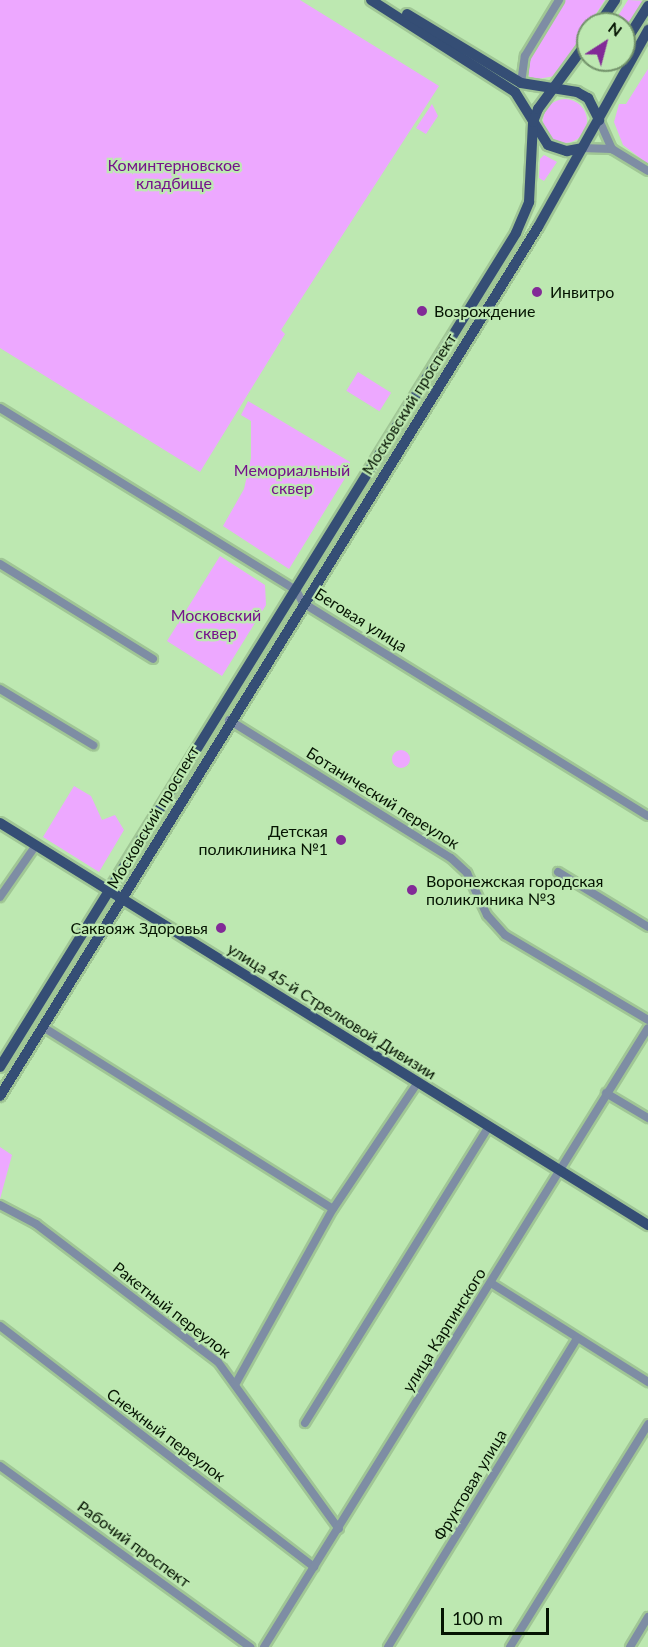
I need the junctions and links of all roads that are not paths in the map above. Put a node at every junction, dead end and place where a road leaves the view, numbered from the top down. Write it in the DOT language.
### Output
graph roads {
  1 [pos="371,0"];
  2 [pos="384,0"];
  3 [pos="559,0"];
  4 [pos="648,6"];
  5 [pos="636,25"];
  6 [pos="648,30"];
  7 [pos="576,57"];
  8 [pos="521,83"];
  9 [pos="553,88"];
  10 [pos="599,120"];
  11 [pos="533,122"];
  12 [pos="582,148"];
  13 [pos="612,149"];
  14 [pos="648,171"];
  15 [pos="0,408"];
  16 [pos="0,564"];
  17 [pos="296,590"];
  18 [pos="303,603"];
  19 [pos="153,659"];
  20 [pos="0,689"];
  21 [pos="229,720"];
  22 [pos="93,746"];
  23 [pos="648,816"];
  24 [pos="0,823"];
  25 [pos="36,845"];
  26 [pos="558,872"];
  27 [pos="111,891"];
  28 [pos="0,897"];
  29 [pos="123,898"];
  30 [pos="648,927"];
  31 [pos="648,1020"];
  32 [pos="43,1027"];
  33 [pos="648,1028"];
  34 [pos="0,1068"];
  35 [pos="418,1082"];
  36 [pos="606,1093"];
  37 [pos="0,1096"];
  38 [pos="648,1118"];
  39 [pos="489,1126"];
  40 [pos="559,1170"];
  41 [pos="0,1205"];
  42 [pos="333,1209"];
  43 [pos="648,1225"];
  44 [pos="491,1283"];
  45 [pos="0,1326"];
  46 [pos="577,1339"];
  47 [pos="648,1382"];
  48 [pos="236,1383"];
  49 [pos="305,1423"];
  50 [pos="648,1424"];
  51 [pos="0,1466"];
  52 [pos="339,1529"];
  53 [pos="315,1567"];
  54 [pos="648,1617"];
  55 [pos="250,1647"];
  56 [pos="264,1647"];
  57 [pos="388,1647"];
  58 [pos="510,1647"];
  59 [pos="630,1647"];
  1 -- 11 [label="main road"];
  2 -- 8 [label="main road"];
  3 -- 8 [label="street"];
  4 -- 5 [label="main road"];
  6 -- 10 [label="main road, Московский проспект"];
  7 -- 9 [label="main road, Московский проспект"];
  8 -- 9 [label="main road"];
  9 -- 10 [label="main road"];
  9 -- 11 [label="main road, Московский проспект"];
  10 -- 12 [label="main road, Московский проспект"];
  10 -- 13 [label="street"];
  11 -- 12 [label="main road"];
  11 -- 17 [label="main road, Московский проспект"];
  12 -- 13 [label="street"];
  12 -- 18 [label="main road, Московский проспект"];
  13 -- 14 [label="street"];
  15 -- 17 [label="street, Беговая улица"];
  16 -- 19 [label="street"];
  17 -- 18 [label="street, Беговая улица"];
  17 -- 27 [label="main road, Московский проспект"];
  18 -- 21 [label="main road, Московский проспект"];
  18 -- 23 [label="street, Беговая улица"];
  20 -- 22 [label="street"];
  21 -- 29 [label="main road, Московский проспект"];
  21 -- 31 [label="street, Ботанический переулок"];
  24 -- 25 [label="main road, улица 45-й Стрелковой Дивизии"];
  25 -- 27 [label="main road, улица 45-й Стрелковой Дивизии"];
  25 -- 28 [label="street"];
  26 -- 30 [label="street"];
  27 -- 29 [label="main road, улица 45-й Стрелковой Дивизии"];
  27 -- 34 [label="main road, Московский проспект"];
  29 -- 32 [label="main road, Московский проспект"];
  29 -- 35 [label="main road, улица 45-й Стрелковой Дивизии"];
  32 -- 37 [label="main road, Московский проспект"];
  32 -- 42 [label="street"];
  33 -- 36 [label="street, улица Карпинского"];
  35 -- 39 [label="main road, улица 45-й Стрелковой Дивизии"];
  35 -- 42 [label="street"];
  36 -- 38 [label="street"];
  36 -- 40 [label="street, улица Карпинского"];
  39 -- 40 [label="main road, улица 45-й Стрелковой Дивизии"];
  39 -- 49 [label="street"];
  40 -- 43 [label="main road, улица 45-й Стрелковой Дивизии"];
  40 -- 44 [label="street, улица Карпинского"];
  41 -- 48 [label="street, Ракетный переулок"];
  42 -- 48 [label="street"];
  44 -- 46 [label="street"];
  44 -- 52 [label="street, улица Карпинского"];
  45 -- 53 [label="street, Снежный переулок"];
  46 -- 47 [label="street"];
  46 -- 57 [label="street, Фруктовая улица"];
  48 -- 52 [label="street, Ракетный переулок"];
  50 -- 58 [label="street"];
  51 -- 55 [label="street, Рабочий проспект"];
  52 -- 53 [label="street, улица Карпинского"];
  53 -- 56 [label="street, улица Карпинского"];
  54 -- 59 [label="street"];
}
